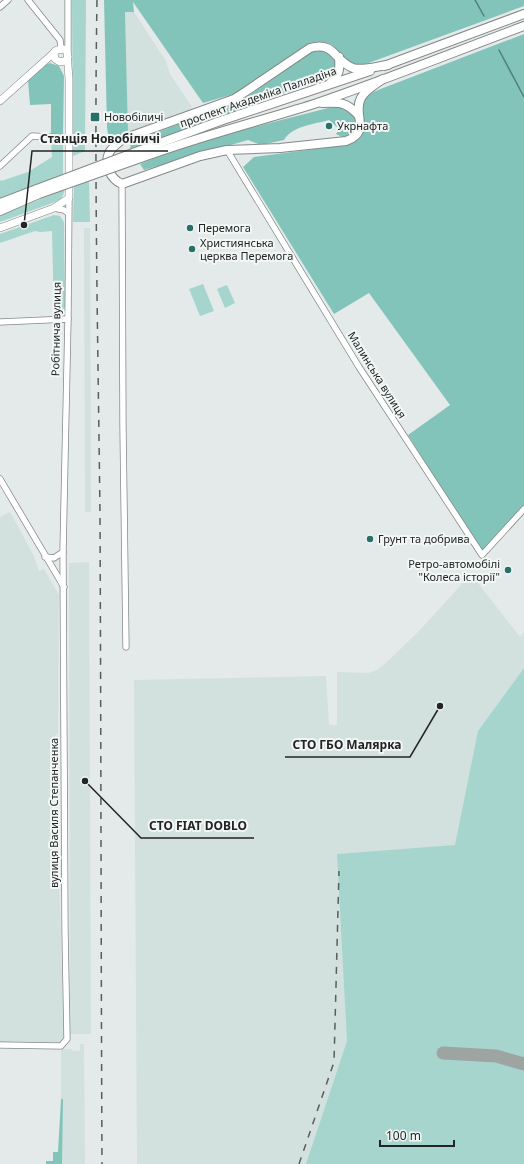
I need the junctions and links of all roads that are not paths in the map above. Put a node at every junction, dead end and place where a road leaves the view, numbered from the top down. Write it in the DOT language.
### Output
graph roads {
  1 [pos="8,0"];
  2 [pos="28,0"];
  3 [pos="68,0"];
  4 [pos="0,7"];
  5 [pos="524,14"];
  6 [pos="524,26"];
  7 [pos="69,37"];
  8 [pos="58,50"];
  9 [pos="68,55"];
  10 [pos="339,57"];
  11 [pos="45,60"];
  12 [pos="59,62"];
  13 [pos="388,65"];
  14 [pos="68,72"];
  15 [pos="383,80"];
  16 [pos="323,87"];
  17 [pos="0,100"];
  18 [pos="312,104"];
  19 [pos="359,116"];
  20 [pos="69,138"];
  21 [pos="227,150"];
  22 [pos="150,151"];
  23 [pos="0,166"];
  24 [pos="122,184"];
  25 [pos="38,192"];
  26 [pos="69,198"];
  27 [pos="0,203"];
  28 [pos="54,208"];
  29 [pos="0,211"];
  30 [pos="68,213"];
  31 [pos="0,228"];
  32 [pos="68,319"];
  33 [pos="0,322"];
  34 [pos="0,479"];
  35 [pos="524,509"];
  36 [pos="63,552"];
  37 [pos="45,556"];
  38 [pos="64,587"];
  39 [pos="126,646"];
  40 [pos="0,1046"];
  1 -- 4 [label="street"];
  2 -- 8 [label="street"];
  3 -- 7 [label="street"];
  5 -- 13 [label="highway, проспект Академіка Палладіна"];
  6 -- 15 [label="highway, проспект Академіка Палладіна"];
  7 -- 8 [label="street"];
  7 -- 9 [label="street"];
  8 -- 9 [label="main road"];
  8 -- 11 [label="main road"];
  8 -- 12 [label="main road"];
  9 -- 12 [label="main road"];
  9 -- 14 [label="main road, Робітнича вулиця"];
  10 -- 13 [label="highway"];
  10 -- 16 [label="highway"];
  10 -- 24 [label="highway"];
  11 -- 12 [label="main road"];
  11 -- 17 [label="main road"];
  12 -- 14 [label="main road"];
  13 -- 16 [label="highway, проспект Академіка Палладіна"];
  14 -- 20 [label="main road, Робітнича вулиця"];
  15 -- 18 [label="highway, проспект Академіка Палладіна"];
  15 -- 19 [label="highway"];
  16 -- 22 [label="highway, проспект Академіка Палладіна"];
  18 -- 19 [label="highway"];
  18 -- 22 [label="highway, проспект Академіка Палладіна"];
  19 -- 21 [label="highway"];
  20 -- 23 [label="street"];
  20 -- 26 [label="main road, Робітнича вулиця"];
  21 -- 24 [label="highway"];
  21 -- 35 [label="street, Малинська вулиця"];
  22 -- 25 [label="highway, проспект Академіка Палладіна, bridge"];
  24 -- 39 [label="street"];
  25 -- 27 [label="highway, проспект Академіка Палладіна"];
  25 -- 29 [label="highway, проспект Академіка Палладіна"];
  26 -- 28 [label="main road"];
  26 -- 30 [label="street, Робітнича вулиця"];
  28 -- 30 [label="street"];
  28 -- 31 [label="main road"];
  30 -- 32 [label="street, Робітнича вулиця"];
  32 -- 33 [label="street"];
  32 -- 36 [label="street, Робітнича вулиця"];
  34 -- 37 [label="street"];
  36 -- 37 [label="street"];
  36 -- 38 [label="street, Робітнича вулиця"];
  37 -- 38 [label="street"];
  38 -- 40 [label="street, вулиця Василя Степанченка"];
}
